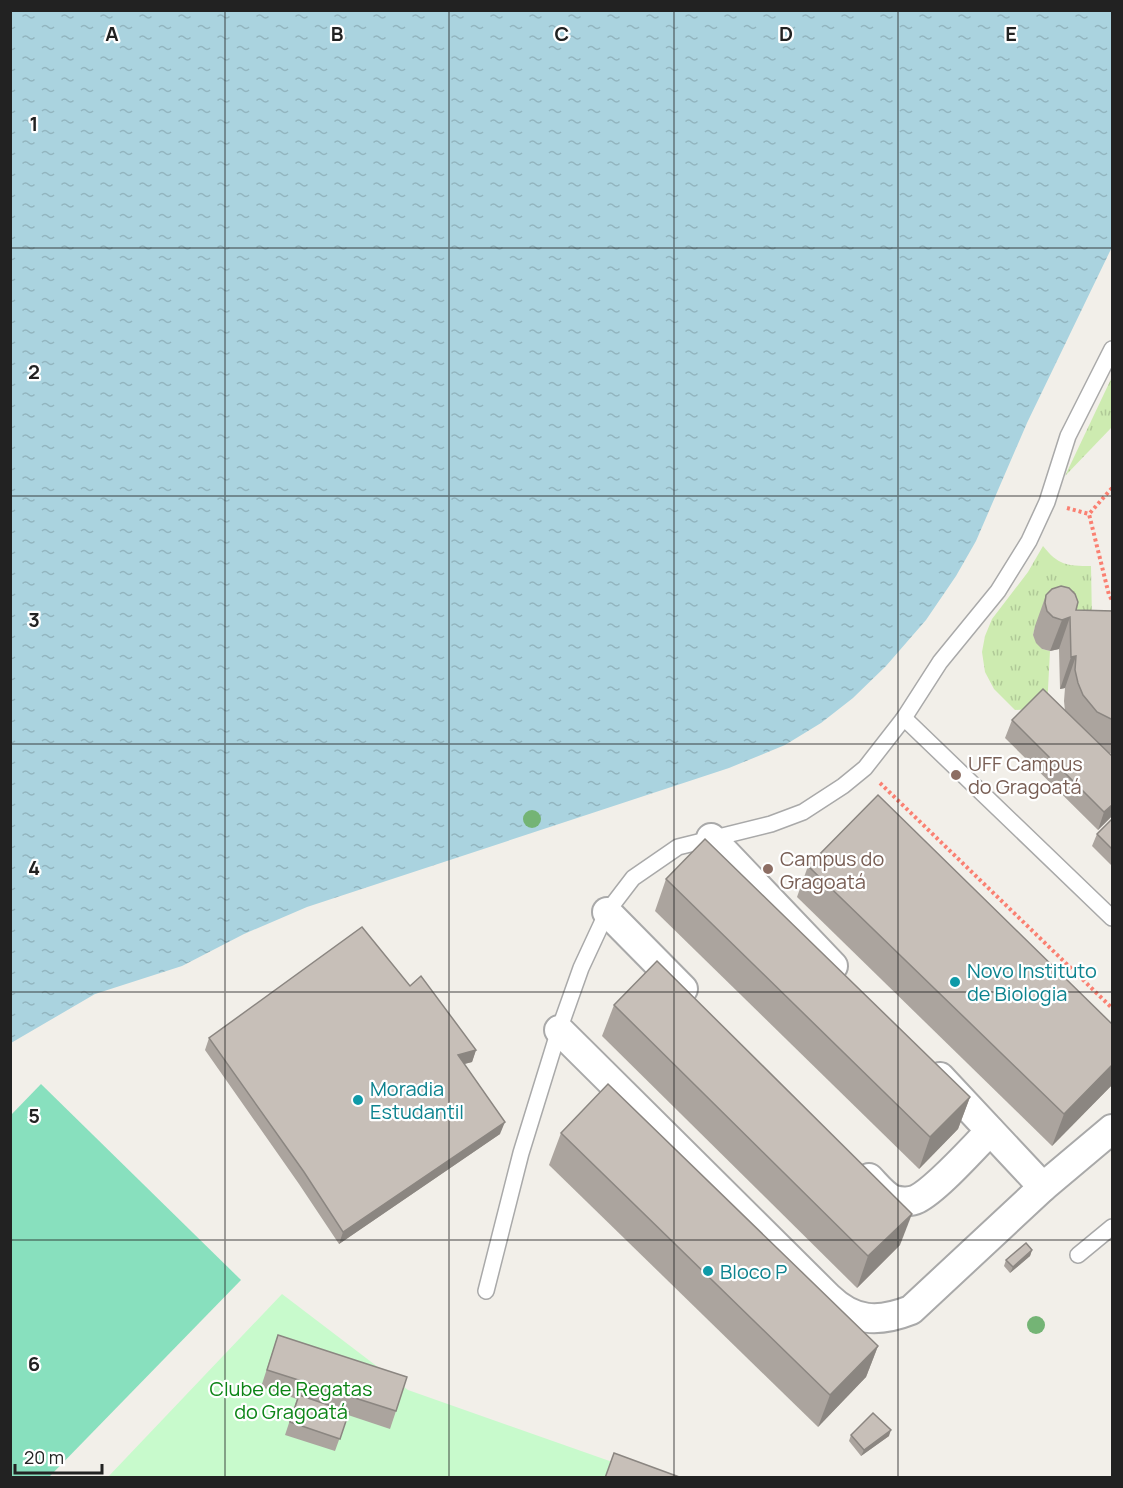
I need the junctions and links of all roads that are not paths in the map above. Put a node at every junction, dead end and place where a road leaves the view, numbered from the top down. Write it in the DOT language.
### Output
graph roads {
  1 [pos="1113,349"];
  2 [pos="904,718"];
  3 [pos="711,838"];
  4 [pos="607,912"];
  5 [pos="1113,918"];
  6 [pos="851,984"];
  7 [pos="698,1004"];
  8 [pos="559,1030"];
  9 [pos="925,1062"];
  10 [pos="1113,1129"];
  11 [pos="990,1131"];
  12 [pos="848,1156"];
  13 [pos="1043,1187"];
  14 [pos="1113,1227"];
  15 [pos="1078,1256"];
  16 [pos="486,1291"];
  1 -- 2 [label="lane"];
  2 -- 3 [label="lane"];
  2 -- 5 [label="lane"];
  3 -- 4 [label="lane"];
  3 -- 6 [label="street"];
  4 -- 7 [label="street"];
  4 -- 8 [label="lane"];
  8 -- 13 [label="street"];
  8 -- 16 [label="lane"];
  9 -- 11 [label="street"];
  10 -- 13 [label="street"];
  11 -- 12 [label="street"];
  11 -- 13 [label="street"];
  14 -- 15 [label="lane"];
}
